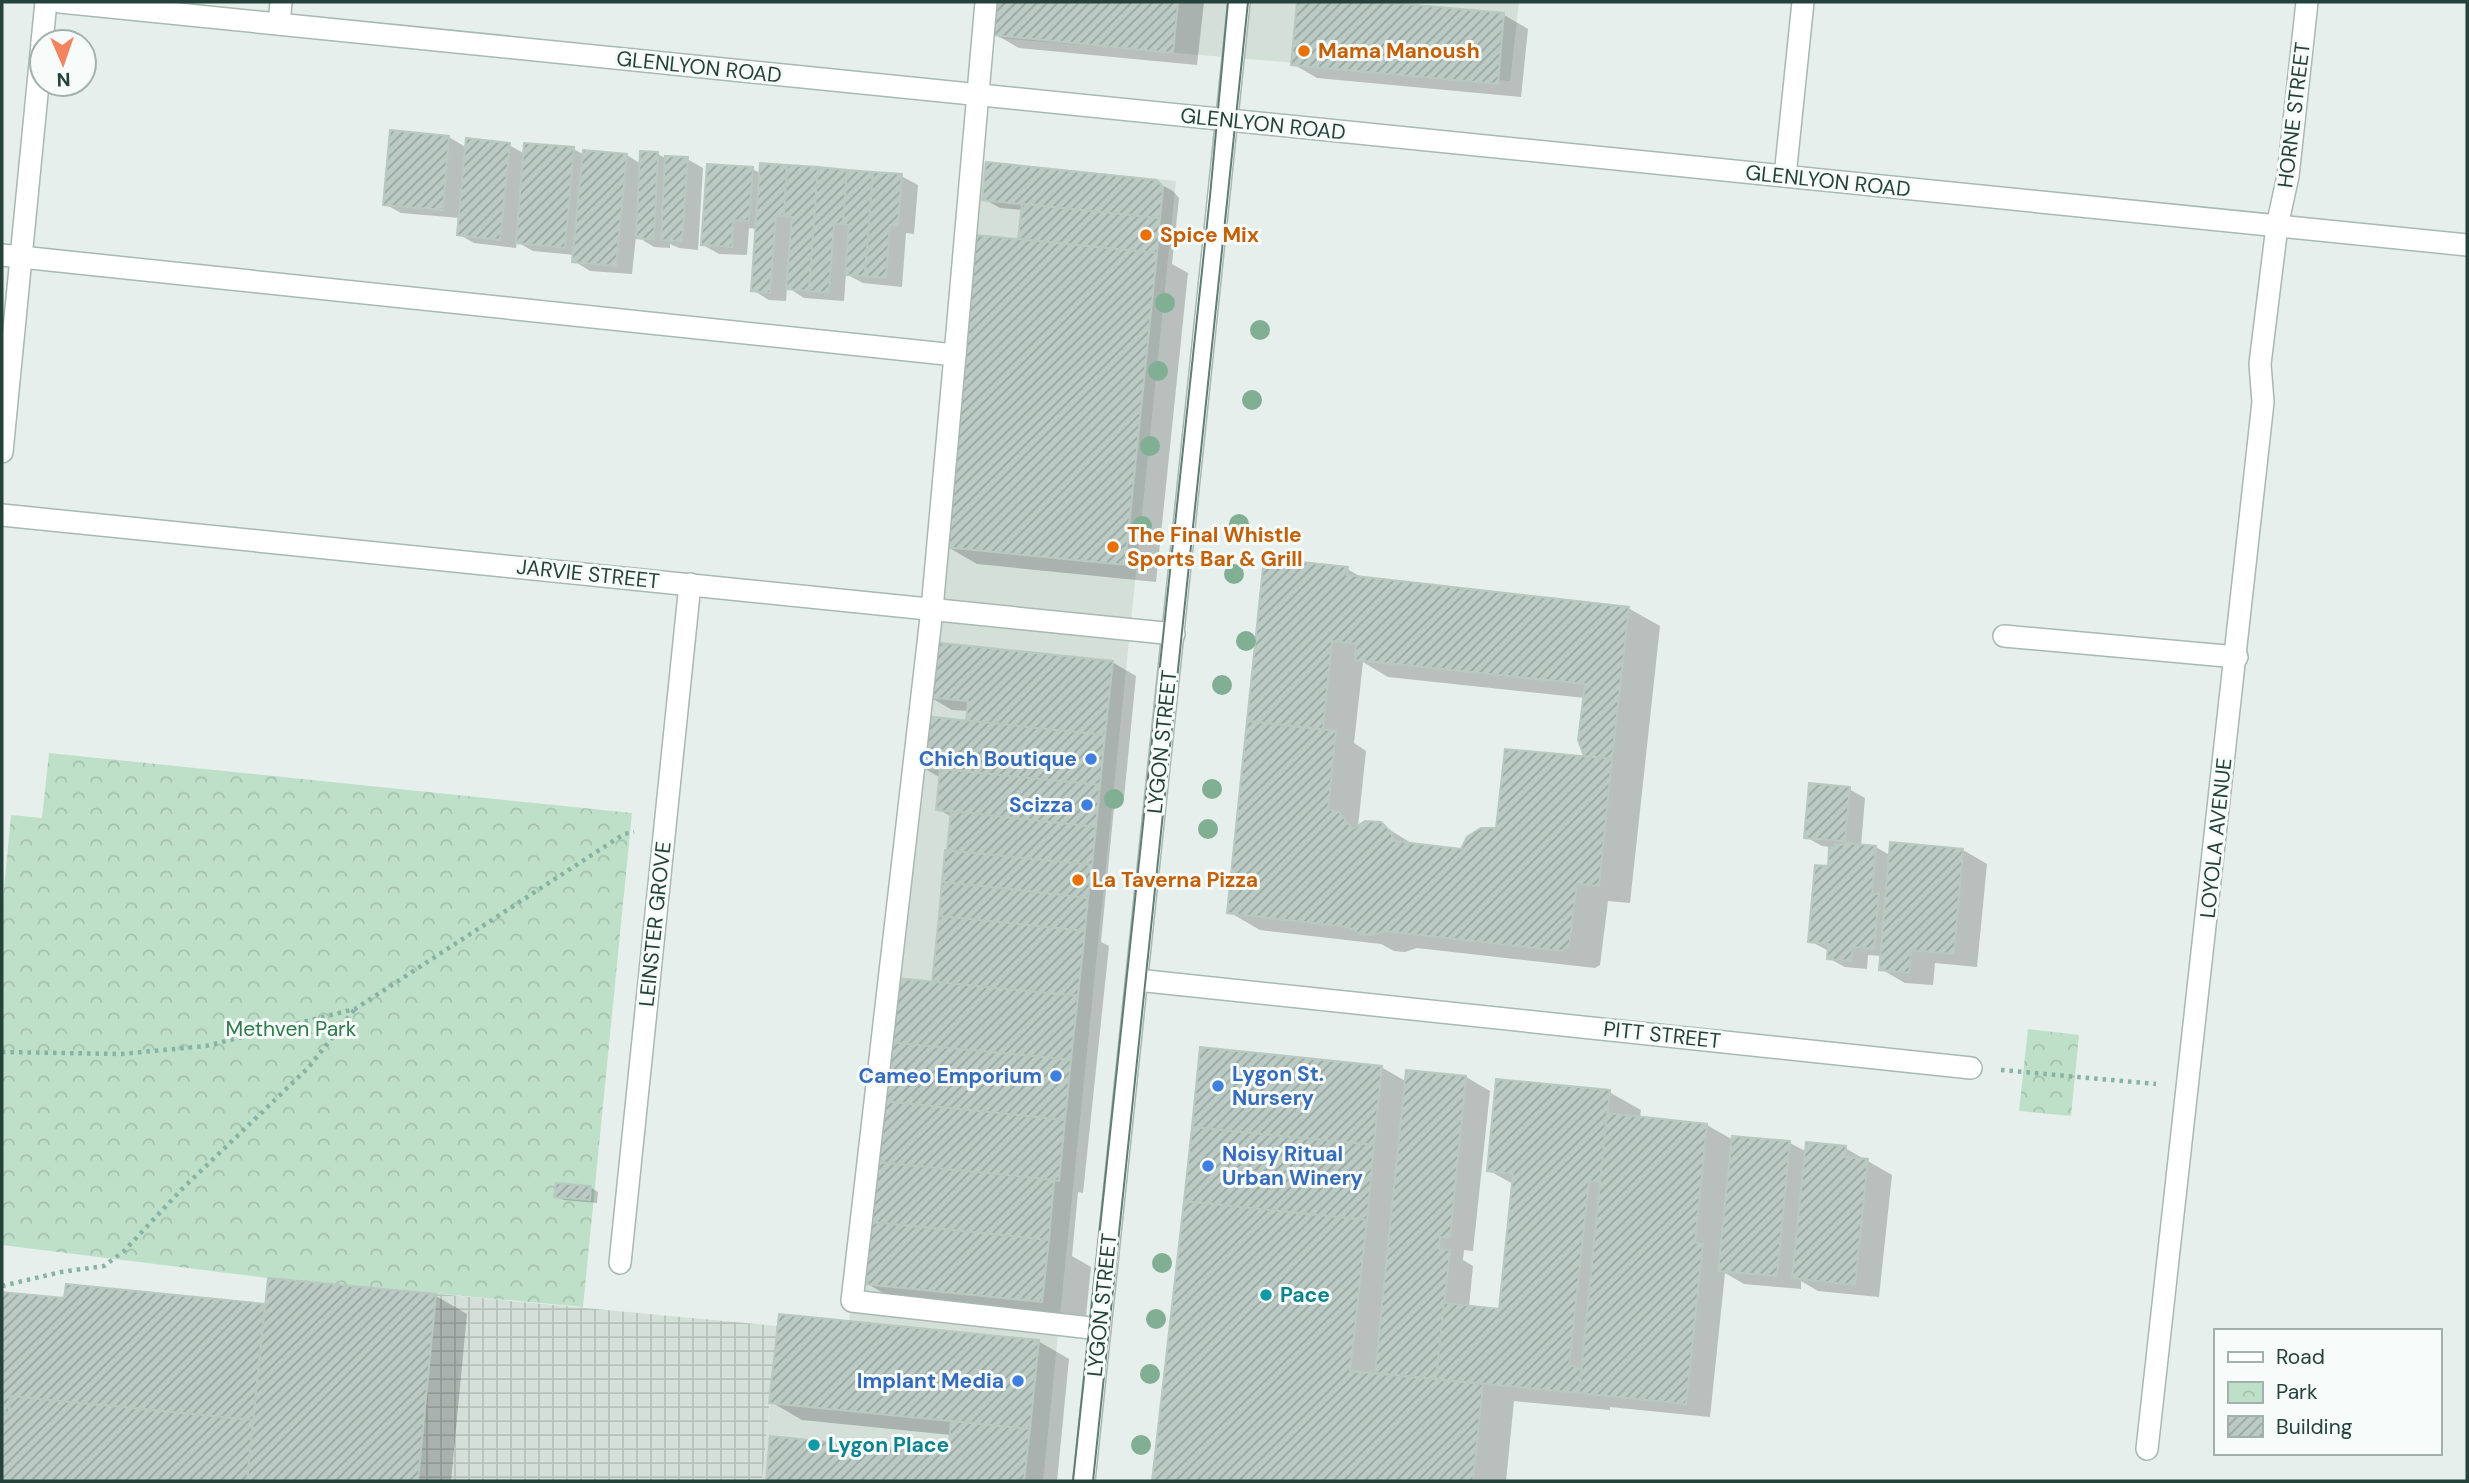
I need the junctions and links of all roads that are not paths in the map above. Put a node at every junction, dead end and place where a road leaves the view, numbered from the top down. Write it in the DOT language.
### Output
graph roads {
  1 [pos="46,2"];
  2 [pos="60,2"];
  3 [pos="281,2"];
  4 [pos="986,2"];
  5 [pos="1239,2"];
  6 [pos="1802,2"];
  7 [pos="2307,2"];
  8 [pos="279,24"];
  9 [pos="43,28"];
  10 [pos="978,95"];
  11 [pos="34,98"];
  12 [pos="1228,121"];
  13 [pos="1785,176"];
  14 [pos="2277,226"];
  15 [pos="2467,246"];
  16 [pos="11,256"];
  17 [pos="955,355"];
  18 [pos="2,452"];
  19 [pos="2,515"];
  20 [pos="690,584"];
  21 [pos="932,609"];
  22 [pos="1174,634"];
  23 [pos="2004,636"];
  24 [pos="2237,657"];
  25 [pos="1137,980"];
  26 [pos="1971,1068"];
  27 [pos="620,1263"];
  28 [pos="1100,1329"];
  29 [pos="2147,1450"];
  30 [pos="1084,1481"];
  1 -- 9 [label="street"];
  2 -- 8 [label="street, GLENLYON ROAD"];
  3 -- 8 [label="street"];
  4 -- 10 [label="street"];
  5 -- 12 [label="street, LYGON STREET"];
  6 -- 13 [label="street"];
  7 -- 14 [label="street, HORNE STREET"];
  8 -- 10 [label="street, GLENLYON ROAD"];
  10 -- 12 [label="street, GLENLYON ROAD"];
  10 -- 17 [label="street"];
  11 -- 16 [label="street"];
  12 -- 13 [label="street, GLENLYON ROAD"];
  12 -- 22 [label="street, LYGON STREET"];
  13 -- 14 [label="street, GLENLYON ROAD"];
  14 -- 15 [label="street, GLENLYON ROAD"];
  14 -- 24 [label="street, LOYOLA AVENUE"];
  16 -- 17 [label="street"];
  16 -- 18 [label="street"];
  17 -- 21 [label="street"];
  19 -- 20 [label="street, JARVIE STREET"];
  20 -- 21 [label="street, JARVIE STREET"];
  20 -- 27 [label="street, LEINSTER GROVE"];
  21 -- 22 [label="street, JARVIE STREET"];
  21 -- 28 [label="street"];
  22 -- 25 [label="street, LYGON STREET"];
  23 -- 24 [label="street"];
  24 -- 29 [label="street, LOYOLA AVENUE"];
  25 -- 26 [label="street, PITT STREET"];
  25 -- 28 [label="street, LYGON STREET"];
  28 -- 30 [label="street, LYGON STREET"];
}
